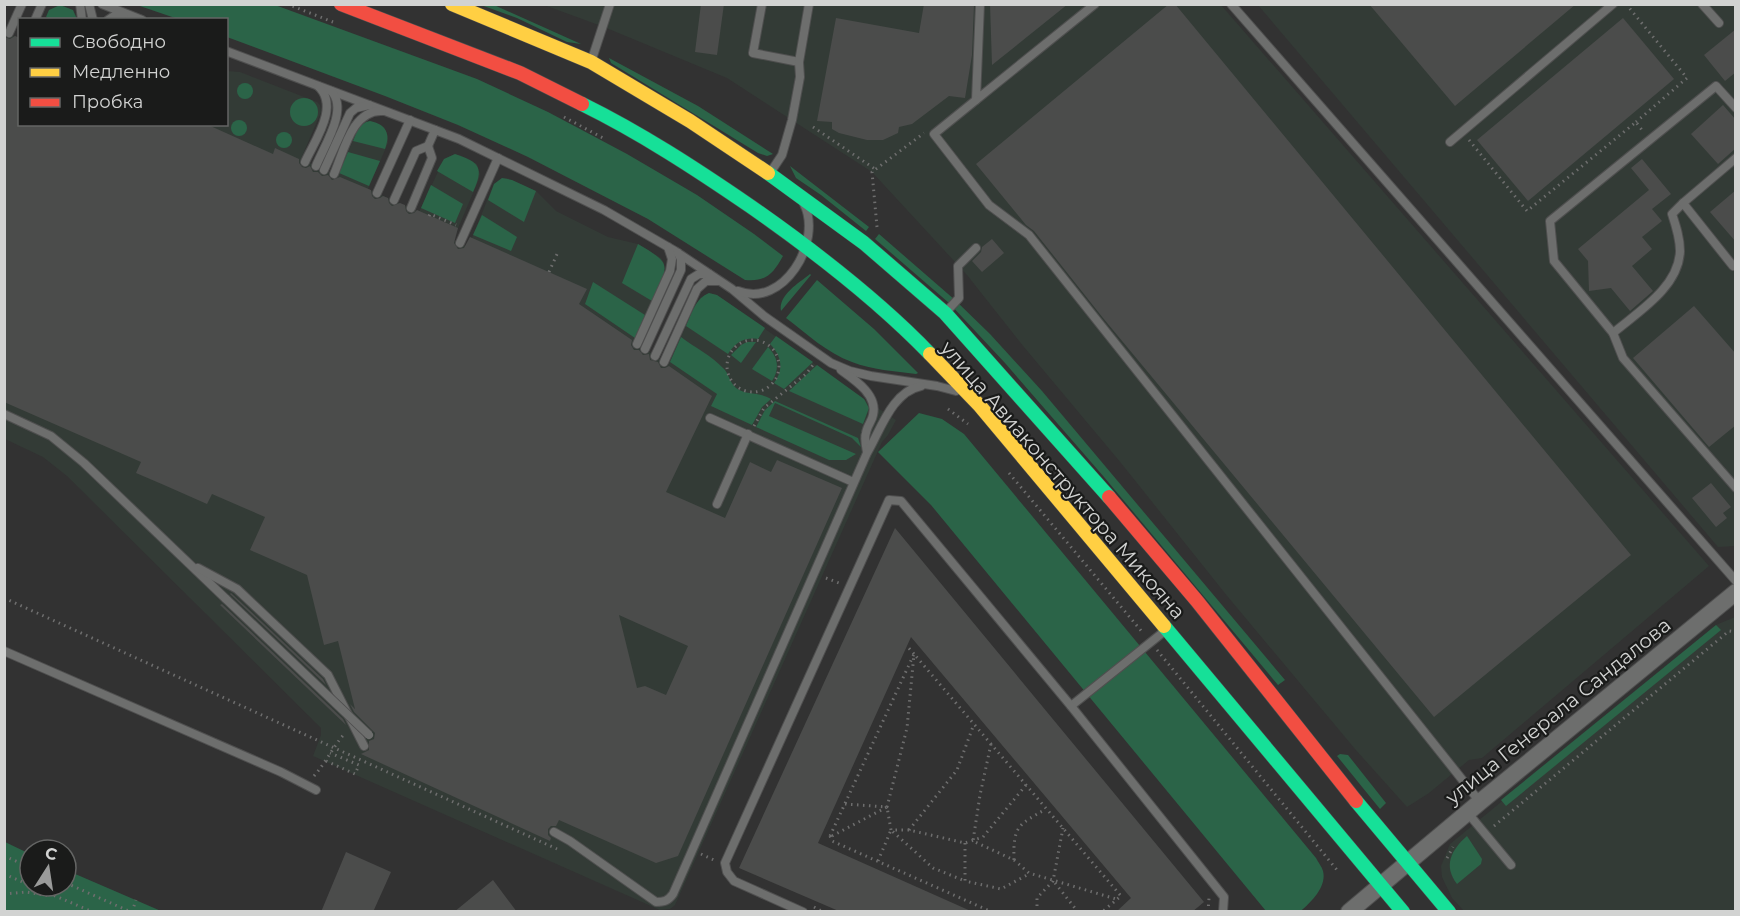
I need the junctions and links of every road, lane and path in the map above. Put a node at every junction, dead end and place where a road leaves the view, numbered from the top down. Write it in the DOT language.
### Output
graph roads {
  1 [pos="22,4"];
  2 [pos="42,4"];
  3 [pos="102,4"];
  4 [pos="287,4"];
  5 [pos="341,4"];
  6 [pos="452,4"];
  7 [pos="610,4"];
  8 [pos="762,4"];
  9 [pos="809,4"];
  10 [pos="980,4"];
  11 [pos="1095,4"];
  12 [pos="1231,4"];
  13 [pos="1613,4"];
  14 [pos="1626,4"];
  15 [pos="1702,4"];
  16 [pos="130,17"];
  17 [pos="36,18"];
  18 [pos="111,18"];
  19 [pos="1719,23"];
  20 [pos="339,24"];
  21 [pos="9,33"];
  22 [pos="228,52"];
  23 [pos="591,62"];
  24 [pos="799,62"];
  25 [pos="312,83"];
  26 [pos="325,88"];
  27 [pos="976,100"];
  28 [pos="377,107"];
  29 [pos="1736,108"];
  30 [pos="390,112"];
  31 [pos="559,115"];
  32 [pos="410,120"];
  33 [pos="1636,122"];
  34 [pos="813,127"];
  35 [pos="435,130"];
  36 [pos="1462,131"];
  37 [pos="933,134"];
  38 [pos="1650,140"];
  39 [pos="607,141"];
  40 [pos="1450,142"];
  41 [pos="428,146"];
  42 [pos="498,158"];
  43 [pos="1736,158"];
  44 [pos="306,162"];
  45 [pos="875,169"];
  46 [pos="770,173"];
  47 [pos="334,174"];
  48 [pos="792,189"];
  49 [pos="377,193"];
  50 [pos="394,200"];
  51 [pos="1683,203"];
  52 [pos="411,208"];
  53 [pos="429,216"];
  54 [pos="455,227"];
  55 [pos="877,227"];
  56 [pos="460,243"];
  57 [pos="666,244"];
  58 [pos="806,246"];
  59 [pos="976,248"];
  60 [pos="675,251"];
  61 [pos="558,252"];
  62 [pos="1733,266"];
  63 [pos="549,272"];
  64 [pos="711,275"];
  65 [pos="723,283"];
  66 [pos="732,289"];
  67 [pos="945,313"];
  68 [pos="1613,333"];
  69 [pos="637,344"];
  70 [pos="645,349"];
  71 [pos="655,356"];
  72 [pos="821,356"];
  73 [pos="664,362"];
  74 [pos="831,363"];
  75 [pos="928,385"];
  76 [pos="744,391"];
  77 [pos="980,406"];
  78 [pos="4,414"];
  79 [pos="711,418"];
  80 [pos="750,431"];
  81 [pos="867,453"];
  82 [pos="853,483"];
  83 [pos="1736,488"];
  84 [pos="717,504"];
  85 [pos="187,562"];
  86 [pos="1736,581"];
  87 [pos="1736,592"];
  88 [pos="4,598"];
  89 [pos="1167,630"];
  90 [pos="1736,633"];
  91 [pos="907,646"];
  92 [pos="4,651"];
  93 [pos="914,654"];
  94 [pos="1071,706"];
  95 [pos="352,724"];
  96 [pos="974,724"];
  97 [pos="369,735"];
  98 [pos="991,744"];
  99 [pos="364,746"];
  100 [pos="332,748"];
  101 [pos="330,753"];
  102 [pos="1026,785"];
  103 [pos="316,790"];
  104 [pos="845,804"];
  105 [pos="887,807"];
  106 [pos="1473,807"];
  107 [pos="1046,809"];
  108 [pos="1063,828"];
  109 [pos="891,830"];
  110 [pos="909,830"];
  111 [pos="554,832"];
  112 [pos="1485,833"];
  113 [pos="830,836"];
  114 [pos="973,841"];
  115 [pos="1460,841"];
  116 [pos="965,843"];
  117 [pos="692,849"];
  118 [pos="559,850"];
  119 [pos="4,856"];
  120 [pos="1447,858"];
  121 [pos="1014,860"];
  122 [pos="878,861"];
  123 [pos="18,862"];
  124 [pos="1407,863"];
  125 [pos="726,865"];
  126 [pos="1511,865"];
  127 [pos="1029,873"];
  128 [pos="4,874"];
  129 [pos="18,880"];
  130 [pos="965,881"];
  131 [pos="1053,881"];
  132 [pos="1381,885"];
  133 [pos="78,888"];
  134 [pos="61,898"];
  135 [pos="1209,898"];
  136 [pos="1116,899"];
  137 [pos="136,900"];
  138 [pos="93,912"];
  139 [pos="132,912"];
  140 [pos="803,912"];
  141 [pos="992,912"];
  142 [pos="1036,912"];
  143 [pos="1078,912"];
  144 [pos="1102,912"];
  145 [pos="1208,912"];
  146 [pos="1223,912"];
  147 [pos="1349,912"];
  148 [pos="1403,912"];
  149 [pos="1449,912"];
  1 -- 21 [label="lane"];
  2 -- 17 [label="lane"];
  3 -- 16 [label="lane"];
  4 -- 20 [label="path"];
  5 -- 58 [label="street, улица Авиаконструктора Микояна"];
  6 -- 23 [label="street, улица Авиаконструктора Микояна"];
  7 -- 23 [label="lane"];
  8 -- 24 [label="lane"];
  9 -- 24 [label="lane"];
  10 -- 27 [label="lane"];
  11 -- 27 [label="lane"];
  12 -- 86 [label="lane"];
  13 -- 36 [label="lane"];
  14 -- 33 [label="path"];
  15 -- 19 [label="lane"];
  16 -- 18 [label="lane"];
  22 -- 25 [label="lane"];
  23 -- 46 [label="street, улица Авиаконструктора Микояна"];
  24 -- 46 [label="lane"];
  25 -- 26 [label="lane"];
  25 -- 44 [label="lane"];
  26 -- 28 [label="lane"];
  26 -- 28 [label="lane"];
  27 -- 37 [label="lane"];
  28 -- 30 [label="lane"];
  29 -- 38 [label="lane"];
  30 -- 32 [label="lane"];
  30 -- 47 [label="lane"];
  31 -- 39 [label="path"];
  32 -- 35 [label="lane"];
  32 -- 49 [label="lane"];
  33 -- 36 [label="path"];
  33 -- 38 [label="path"];
  34 -- 45 [label="path"];
  35 -- 41 [label="lane"];
  35 -- 42 [label="lane"];
  36 -- 40 [label="lane"];
  37 -- 45 [label="path"];
  37 -- 106 [label="lane"];
  38 -- 68 [label="lane"];
  41 -- 50 [label="lane"];
  41 -- 52 [label="lane"];
  42 -- 56 [label="lane"];
  42 -- 57 [label="lane"];
  43 -- 51 [label="lane"];
  45 -- 55 [label="path"];
  46 -- 48 [label="street, улица Авиаконструктора Микояна"];
  48 -- 58 [label="lane"];
  48 -- 67 [label="street, улица Авиаконструктора Микояна"];
  51 -- 62 [label="lane"];
  51 -- 68 [label="lane"];
  53 -- 54 [label="path"];
  57 -- 60 [label="lane"];
  57 -- 69 [label="lane"];
  58 -- 66 [label="lane"];
  58 -- 77 [label="street, улица Авиаконструктора Микояна"];
  59 -- 67 [label="lane"];
  60 -- 64 [label="lane"];
  60 -- 70 [label="lane"];
  61 -- 63 [label="path"];
  64 -- 65 [label="lane"];
  64 -- 71 [label="lane"];
  65 -- 66 [label="lane"];
  65 -- 73 [label="lane"];
  66 -- 72 [label="lane"];
  67 -- 124 [label="street, улица Авиаконструктора Микояна"];
  68 -- 83 [label="lane"];
  72 -- 74 [label="lane"];
  72 -- 80 [label="path"];
  74 -- 75 [label="lane"];
  74 -- 81 [label="lane"];
  75 -- 77 [label="lane"];
  75 -- 81 [label="lane"];
  76 -- 76 [label="path"];
  77 -- 89 [label="street, улица Авиаконструктора Микояна"];
  78 -- 85 [label="lane"];
  79 -- 80 [label="lane"];
  80 -- 82 [label="lane"];
  80 -- 84 [label="lane"];
  81 -- 82 [label="lane"];
  82 -- 117 [label="lane"];
  85 -- 95 [label="lane"];
  85 -- 97 [label="lane, bridge"];
  87 -- 106 [label="street, улица Генерала Сандалова"];
  88 -- 100 [label="path"];
  89 -- 94 [label="lane"];
  89 -- 132 [label="street, улица Авиаконструктора Микояна"];
  90 -- 112 [label="path"];
  91 -- 93 [label="path"];
  92 -- 103 [label="lane"];
  93 -- 96 [label="path"];
  93 -- 104 [label="path"];
  93 -- 105 [label="path"];
  94 -- 125 [label="lane"];
  94 -- 146 [label="lane"];
  95 -- 99 [label="lane"];
  95 -- 100 [label="path"];
  96 -- 98 [label="path"];
  96 -- 110 [label="path"];
  98 -- 102 [label="path"];
  98 -- 114 [label="path"];
  100 -- 101 [label="path"];
  100 -- 118 [label="path"];
  101 -- 101 [label="path"];
  102 -- 107 [label="path"];
  102 -- 114 [label="path"];
  104 -- 105 [label="path"];
  104 -- 113 [label="path"];
  105 -- 109 [label="path"];
  105 -- 113 [label="path"];
  106 -- 112 [label="lane"];
  106 -- 124 [label="street, улица Генерала Сандалова"];
  107 -- 108 [label="path"];
  107 -- 121 [label="path"];
  108 -- 131 [label="path"];
  108 -- 136 [label="path"];
  109 -- 110 [label="path"];
  109 -- 122 [label="path"];
  109 -- 130 [label="path"];
  110 -- 116 [label="path"];
  111 -- 117 [label="lane"];
  112 -- 126 [label="lane"];
  113 -- 122 [label="path"];
  114 -- 116 [label="path"];
  114 -- 121 [label="path"];
  115 -- 120 [label="path"];
  116 -- 130 [label="path"];
  117 -- 125 [label="path"];
  119 -- 123 [label="path"];
  121 -- 127 [label="path"];
  122 -- 141 [label="path"];
  124 -- 132 [label="street, улица Генерала Сандалова"];
  124 -- 149 [label="street, улица Авиаконструктора Микояна"];
  125 -- 140 [label="lane"];
  127 -- 130 [label="path"];
  127 -- 131 [label="path"];
  128 -- 129 [label="path"];
  131 -- 136 [label="path"];
  131 -- 142 [label="path"];
  131 -- 143 [label="path"];
  132 -- 147 [label="street, улица Генерала Сандалова"];
  132 -- 148 [label="street, улица Авиаконструктора Микояна"];
  133 -- 139 [label="path"];
  134 -- 138 [label="path"];
  135 -- 145 [label="path"];
  136 -- 144 [label="path"];
  137 -- 139 [label="path"];
}
